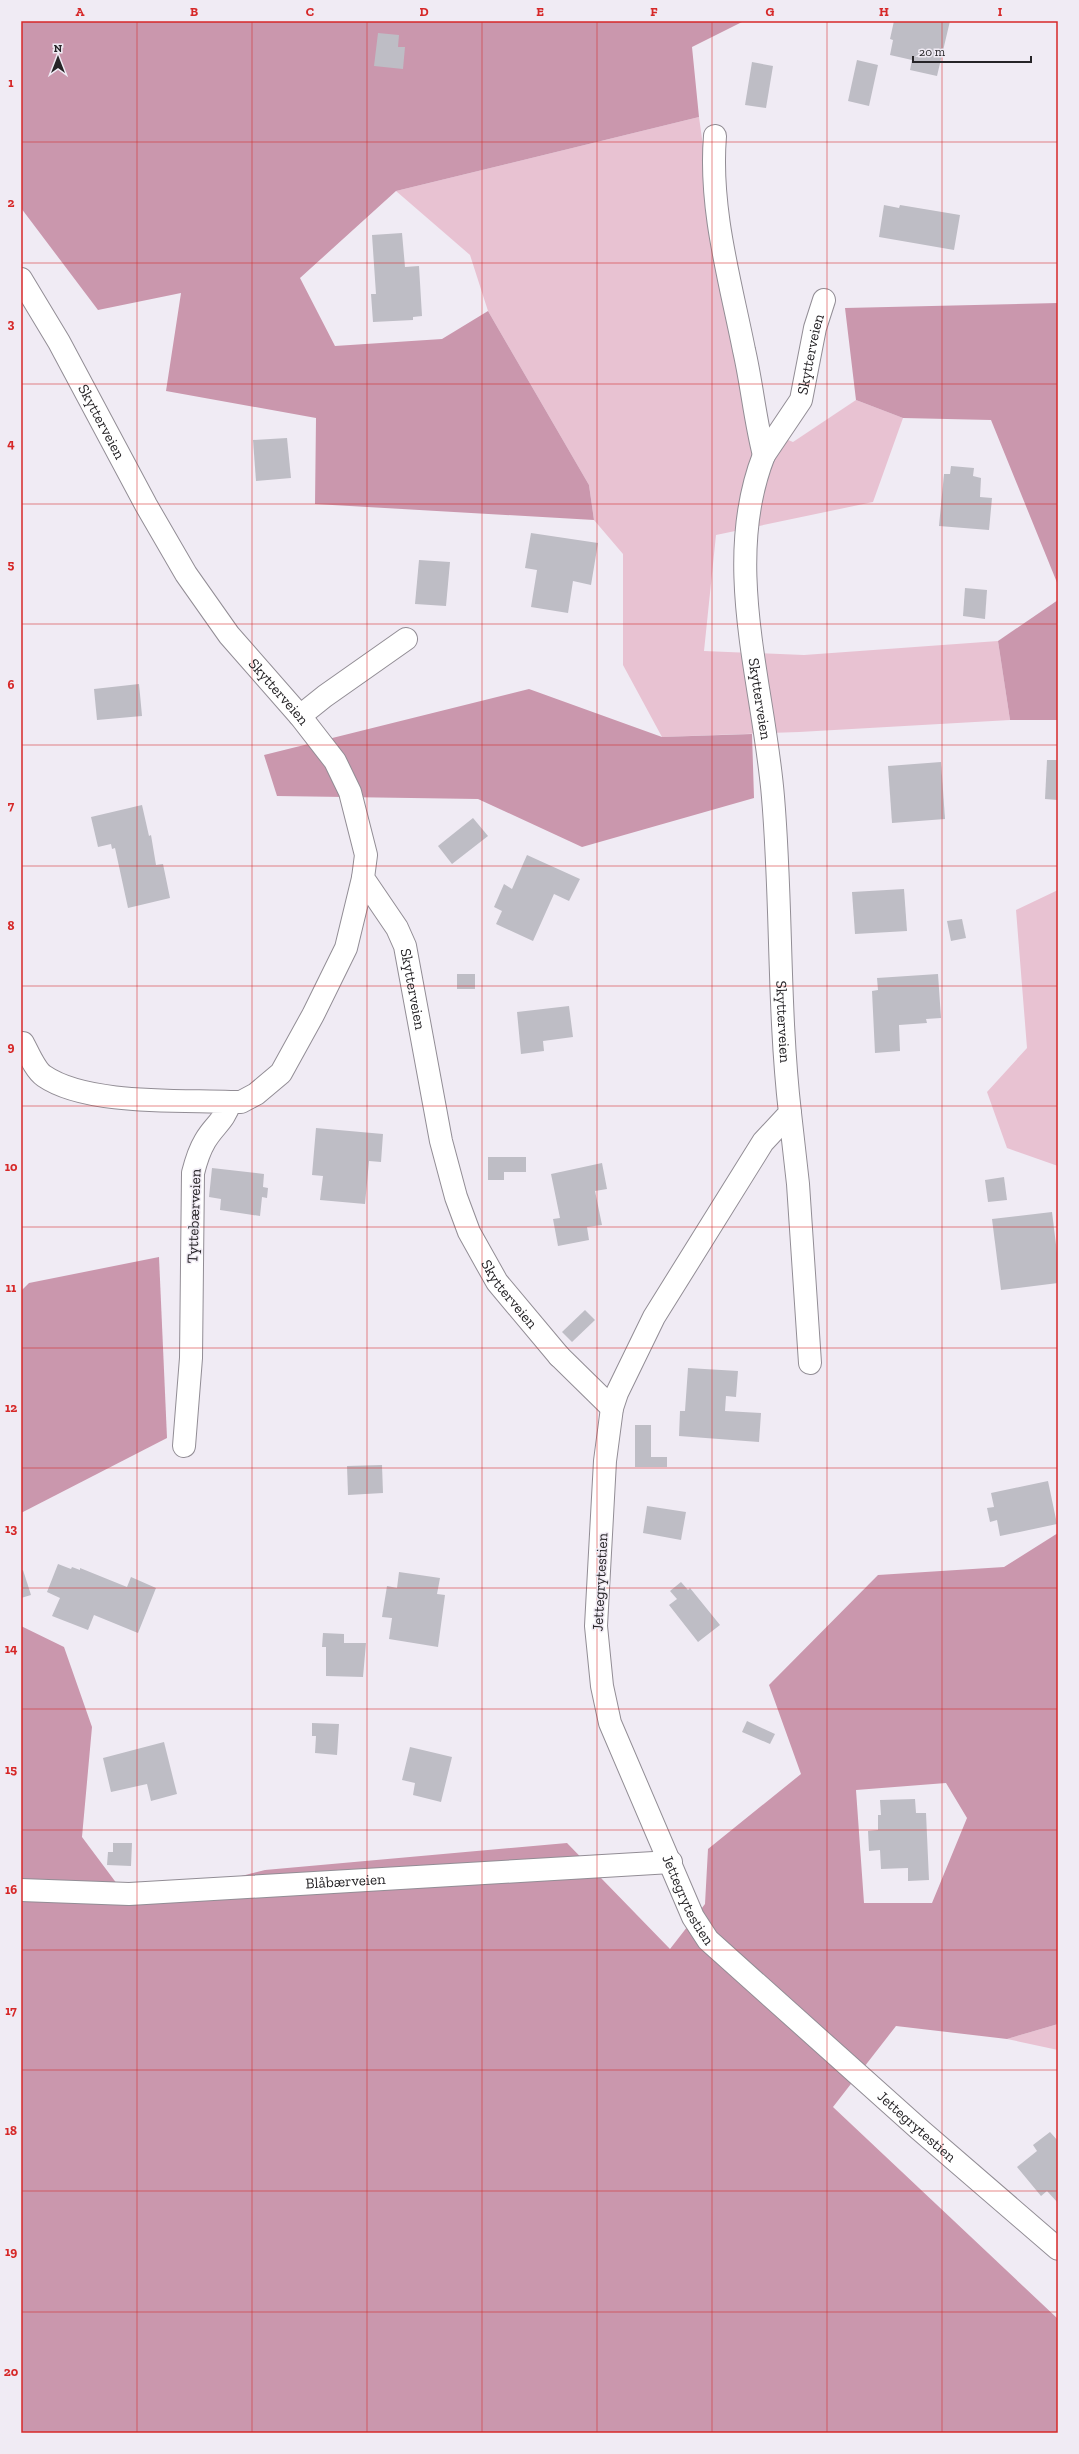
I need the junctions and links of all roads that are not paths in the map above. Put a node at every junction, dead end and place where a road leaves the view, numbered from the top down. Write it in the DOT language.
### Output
graph roads {
  1 [pos="715,136"];
  2 [pos="21,279"];
  3 [pos="824,300"];
  4 [pos="764,455"];
  5 [pos="406,639"];
  6 [pos="300,716"];
  7 [pos="363,878"];
  8 [pos="23,1043"];
  9 [pos="230,1102"];
  10 [pos="790,1113"];
  11 [pos="810,1363"];
  12 [pos="612,1408"];
  13 [pos="184,1446"];
  14 [pos="671,1862"];
  15 [pos="21,1890"];
  16 [pos="1058,2249"];
  1 -- 4 [label="street"];
  2 -- 6 [label="street, Skytterveien"];
  3 -- 4 [label="street, Skytterveien"];
  4 -- 10 [label="street, Skytterveien"];
  5 -- 6 [label="street"];
  6 -- 7 [label="street, Skytterveien"];
  7 -- 9 [label="street"];
  7 -- 12 [label="street, Skytterveien"];
  8 -- 9 [label="street"];
  9 -- 13 [label="street, Tyttebærveien"];
  10 -- 11 [label="street, Skytterveien"];
  10 -- 12 [label="street"];
  12 -- 14 [label="street, Jettegrytestien"];
  14 -- 15 [label="street, Blåbærveien"];
  14 -- 16 [label="street, Jettegrytestien"];
}
